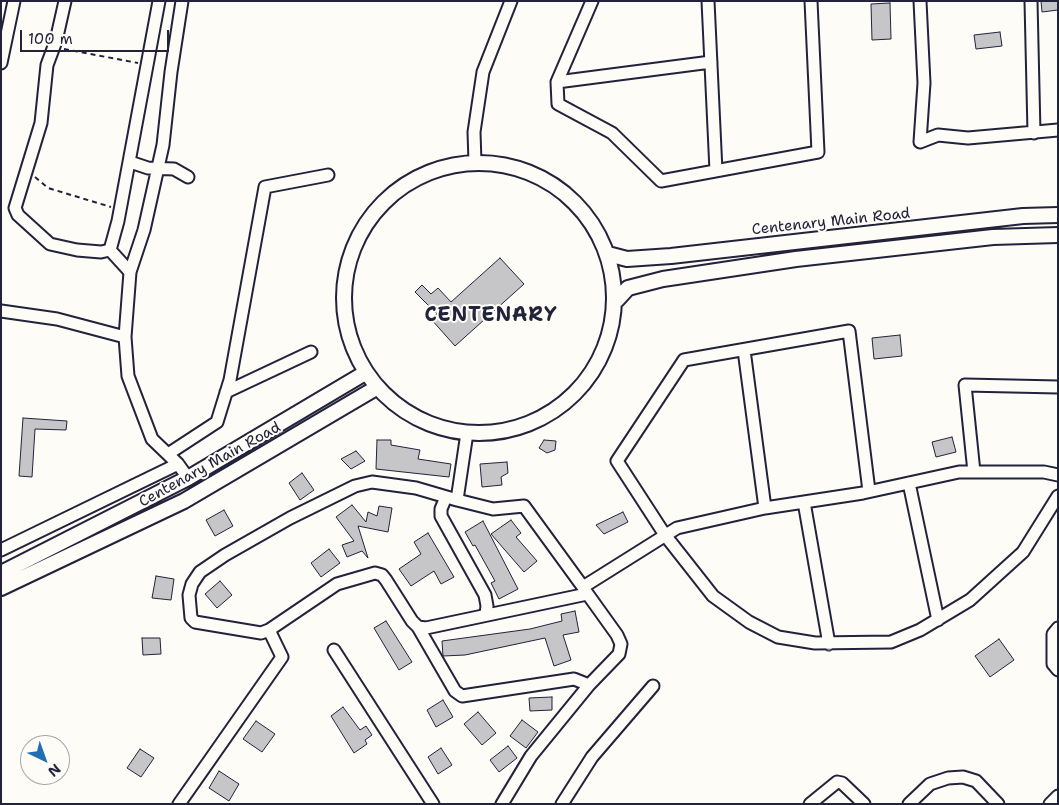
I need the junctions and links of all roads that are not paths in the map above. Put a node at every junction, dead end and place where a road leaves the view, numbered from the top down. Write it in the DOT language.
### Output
graph roads {
  1 [pos="14,1"];
  2 [pos="65,1"];
  3 [pos="160,1"];
  4 [pos="182,1"];
  5 [pos="511,1"];
  6 [pos="592,1"];
  7 [pos="708,1"];
  8 [pos="811,1"];
  9 [pos="920,1"];
  10 [pos="1031,1"];
  11 [pos="711,62"];
  12 [pos="1,63"];
  13 [pos="557,82"];
  14 [pos="1058,130"];
  15 [pos="1034,133"];
  16 [pos="130,162"];
  17 [pos="475,162"];
  18 [pos="158,168"];
  19 [pos="716,171"];
  20 [pos="328,175"];
  21 [pos="188,177"];
  22 [pos="1058,215"];
  23 [pos="1058,235"];
  24 [pos="110,250"];
  25 [pos="608,254"];
  26 [pos="130,272"];
  27 [pos="617,300"];
  28 [pos="1,311"];
  29 [pos="126,337"];
  30 [pos="744,350"];
  31 [pos="311,352"];
  32 [pos="365,373"];
  33 [pos="1058,386"];
  34 [pos="376,388"];
  35 [pos="226,392"];
  36 [pos="467,433"];
  37 [pos="168,454"];
  38 [pos="178,464"];
  39 [pos="974,472"];
  40 [pos="1058,475"];
  41 [pos="188,478"];
  42 [pos="909,482"];
  43 [pos="869,491"];
  44 [pos="1058,496"];
  45 [pos="452,498"];
  46 [pos="804,502"];
  47 [pos="765,508"];
  48 [pos="665,535"];
  49 [pos="1,550"];
  50 [pos="1,573"];
  51 [pos="1,588"];
  52 [pos="585,590"];
  53 [pos="486,614"];
  54 [pos="938,620"];
  55 [pos="418,627"];
  56 [pos="1058,628"];
  57 [pos="269,630"];
  58 [pos="829,644"];
  59 [pos="334,650"];
  60 [pos="1058,670"];
  61 [pos="589,685"];
  62 [pos="654,686"];
  63 [pos="1058,796"];
  64 [pos="179,804"];
  65 [pos="433,804"];
  66 [pos="502,804"];
  67 [pos="562,804"];
  68 [pos="810,804"];
  69 [pos="864,804"];
  70 [pos="909,804"];
  71 [pos="998,804"];
  72 [pos="1050,804"];
  1 -- 12 [label="street"];
  2 -- 24 [label="street"];
  3 -- 16 [label="street"];
  4 -- 18 [label="street"];
  5 -- 17 [label="street"];
  6 -- 13 [label="street"];
  7 -- 11 [label="street"];
  8 -- 19 [label="street"];
  9 -- 15 [label="street"];
  10 -- 15 [label="street"];
  11 -- 13 [label="street"];
  11 -- 19 [label="street"];
  13 -- 19 [label="street"];
  14 -- 15 [label="street"];
  16 -- 18 [label="street"];
  16 -- 24 [label="street"];
  17 -- 25 [label="street"];
  17 -- 32 [label="street"];
  18 -- 21 [label="street"];
  18 -- 26 [label="street"];
  20 -- 35 [label="street"];
  22 -- 25 [label="street, Centenary Main Road"];
  23 -- 27 [label="street"];
  24 -- 26 [label="street"];
  25 -- 27 [label="street"];
  26 -- 29 [label="street"];
  27 -- 36 [label="street"];
  28 -- 29 [label="street"];
  29 -- 37 [label="street"];
  30 -- 43 [label="street"];
  30 -- 47 [label="street"];
  30 -- 48 [label="street"];
  31 -- 35 [label="street"];
  32 -- 34 [label="street"];
  32 -- 41 [label="street, Centenary Main Road"];
  33 -- 39 [label="street"];
  34 -- 36 [label="street"];
  34 -- 51 [label="street, Centenary Main Road"];
  35 -- 37 [label="street"];
  36 -- 45 [label="street"];
  37 -- 38 [label="street"];
  38 -- 41 [label="street"];
  38 -- 49 [label="street"];
  39 -- 40 [label="street"];
  39 -- 42 [label="street"];
  41 -- 50 [label="street, Centenary Main Road"];
  42 -- 43 [label="street"];
  42 -- 54 [label="street"];
  43 -- 46 [label="street"];
  44 -- 54 [label="street"];
  45 -- 52 [label="street"];
  45 -- 53 [label="street"];
  45 -- 57 [label="street"];
  46 -- 47 [label="street"];
  46 -- 58 [label="street"];
  47 -- 48 [label="street"];
  48 -- 52 [label="street"];
  48 -- 58 [label="street"];
  52 -- 53 [label="street"];
  52 -- 61 [label="street"];
  53 -- 55 [label="street"];
  54 -- 58 [label="street"];
  55 -- 57 [label="street"];
  55 -- 61 [label="street"];
  56 -- 60 [label="street"];
  57 -- 64 [label="street"];
  59 -- 65 [label="street"];
  61 -- 66 [label="street"];
  62 -- 67 [label="street"];
  63 -- 72 [label="street"];
  68 -- 69 [label="street"];
  70 -- 71 [label="street"];
}
